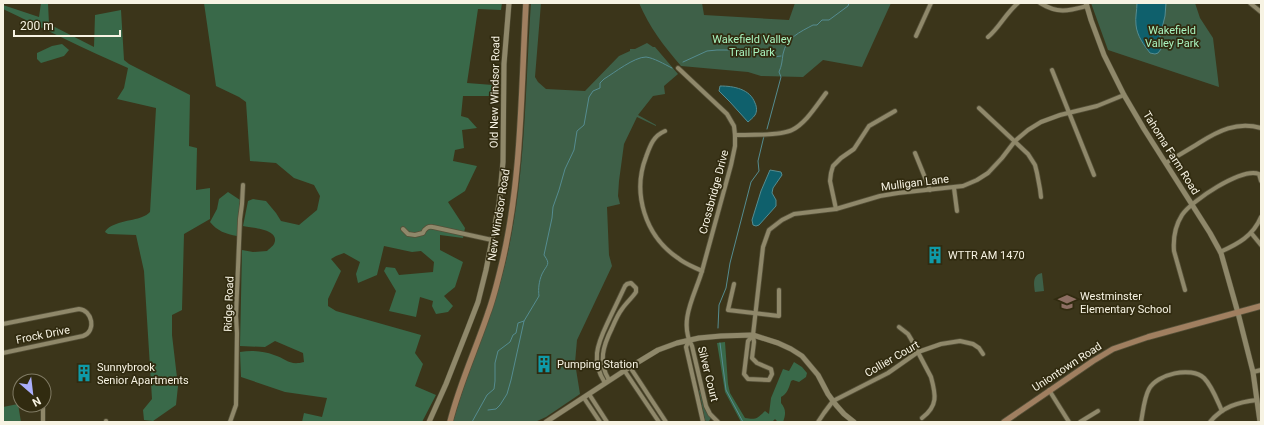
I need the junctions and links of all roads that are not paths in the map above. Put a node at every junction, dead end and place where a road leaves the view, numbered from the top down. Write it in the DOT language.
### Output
graph roads {
  1 [pos="509,3"];
  2 [pos="526,3"];
  3 [pos="931,3"];
  4 [pos="1018,3"];
  5 [pos="1040,3"];
  6 [pos="1250,3"];
  7 [pos="1087,4"];
  8 [pos="1261,12"];
  9 [pos="916,36"];
  10 [pos="988,37"];
  11 [pos="678,68"];
  12 [pos="1052,70"];
  13 [pos="826,93"];
  14 [pos="1124,95"];
  15 [pos="979,108"];
  16 [pos="895,111"];
  17 [pos="1070,113"];
  18 [pos="1261,128"];
  19 [pos="665,131"];
  20 [pos="735,135"];
  21 [pos="1015,141"];
  22 [pos="915,153"];
  23 [pos="1166,163"];
  24 [pos="1094,175"];
  25 [pos="1261,181"];
  26 [pos="243,185"];
  27 [pos="954,188"];
  28 [pos="930,190"];
  29 [pos="1041,197"];
  30 [pos="1192,204"];
  31 [pos="836,209"];
  32 [pos="957,211"];
  33 [pos="1261,217"];
  34 [pos="403,229"];
  35 [pos="1252,234"];
  36 [pos="492,240"];
  37 [pos="1261,245"];
  38 [pos="1220,252"];
  39 [pos="702,271"];
  40 [pos="734,284"];
  41 [pos="779,290"];
  42 [pos="1185,290"];
  43 [pos="1261,306"];
  44 [pos="756,312"];
  45 [pos="1238,313"];
  46 [pos="3,324"];
  47 [pos="899,327"];
  48 [pos="753,335"];
  49 [pos="689,340"];
  50 [pos="3,352"];
  51 [pos="918,352"];
  52 [pos="983,354"];
  53 [pos="630,367"];
  54 [pos="624,370"];
  55 [pos="1261,370"];
  56 [pos="1252,372"];
  57 [pos="607,382"];
  58 [pos="1049,390"];
  59 [pos="586,396"];
  60 [pos="1257,400"];
  61 [pos="833,401"];
  62 [pos="1098,411"];
  63 [pos="1222,411"];
  64 [pos="922,418"];
  65 [pos="230,422"];
  66 [pos="429,422"];
  67 [pos="450,422"];
  68 [pos="546,422"];
  69 [pos="600,422"];
  70 [pos="607,422"];
  71 [pos="659,422"];
  72 [pos="666,422"];
  73 [pos="704,422"];
  74 [pos="718,422"];
  75 [pos="818,422"];
  76 [pos="854,422"];
  77 [pos="1004,422"];
  78 [pos="1069,422"];
  79 [pos="1080,422"];
  80 [pos="1141,422"];
  81 [pos="1210,422"];
  82 [pos="1260,422"];
  1 -- 36 [label="street, Old New Windsor Road"];
  2 -- 67 [label="main road, New Windsor Road"];
  3 -- 9 [label="street"];
  4 -- 10 [label="street"];
  5 -- 7 [label="street"];
  6 -- 8 [label="street"];
  7 -- 14 [label="street, Tahoma Farm Road"];
  11 -- 20 [label="street, Crossbridge Drive"];
  12 -- 17 [label="street"];
  13 -- 20 [label="street"];
  14 -- 17 [label="street, Mulligan Lane"];
  14 -- 23 [label="street, Tahoma Farm Road"];
  15 -- 21 [label="street"];
  16 -- 31 [label="street"];
  17 -- 21 [label="street, Mulligan Lane"];
  17 -- 24 [label="street"];
  18 -- 23 [label="street"];
  19 -- 39 [label="street"];
  20 -- 39 [label="street, Crossbridge Drive"];
  21 -- 27 [label="street, Mulligan Lane"];
  21 -- 29 [label="street"];
  22 -- 28 [label="street"];
  23 -- 30 [label="street, Tahoma Farm Road"];
  25 -- 30 [label="street"];
  26 -- 65 [label="street, Ridge Road"];
  27 -- 28 [label="street, Mulligan Lane"];
  27 -- 32 [label="street"];
  28 -- 31 [label="street, Mulligan Lane"];
  30 -- 38 [label="street, Tahoma Farm Road"];
  30 -- 42 [label="street"];
  31 -- 44 [label="street, Mulligan Lane"];
  33 -- 35 [label="street"];
  34 -- 36 [label="street"];
  35 -- 37 [label="street"];
  35 -- 38 [label="street"];
  36 -- 66 [label="street, Old New Windsor Road"];
  38 -- 45 [label="street, Tahoma Farm Road"];
  39 -- 49 [label="street, Crossbridge Drive"];
  40 -- 44 [label="street"];
  41 -- 44 [label="street"];
  43 -- 45 [label="main road, Uniontown Road"];
  44 -- 48 [label="street, Mulligan Lane"];
  45 -- 56 [label="street, Tahoma Farm Road"];
  45 -- 58 [label="main road, Uniontown Road"];
  46 -- 50 [label="street, Frock Drive"];
  47 -- 51 [label="street"];
  48 -- 48 [label="street"];
  48 -- 49 [label="street"];
  48 -- 61 [label="street"];
  49 -- 53 [label="street"];
  49 -- 73 [label="street, Silver Court"];
  49 -- 74 [label="street, Silver Court"];
  51 -- 52 [label="street, Collier Court"];
  51 -- 61 [label="street, Collier Court"];
  51 -- 64 [label="street"];
  53 -- 54 [label="street"];
  53 -- 72 [label="street"];
  54 -- 57 [label="street"];
  54 -- 71 [label="street"];
  55 -- 56 [label="street"];
  56 -- 60 [label="street, Tahoma Farm Road"];
  57 -- 57 [label="street"];
  57 -- 59 [label="street"];
  58 -- 77 [label="main road, Uniontown Road"];
  58 -- 78 [label="street"];
  59 -- 68 [label="street"];
  59 -- 69 [label="street"];
  59 -- 70 [label="street"];
  60 -- 63 [label="street"];
  60 -- 82 [label="street, Tahoma Farm Road"];
  61 -- 75 [label="street"];
  61 -- 76 [label="street"];
  62 -- 79 [label="street"];
  63 -- 80 [label="street"];
  63 -- 81 [label="street"];
}
